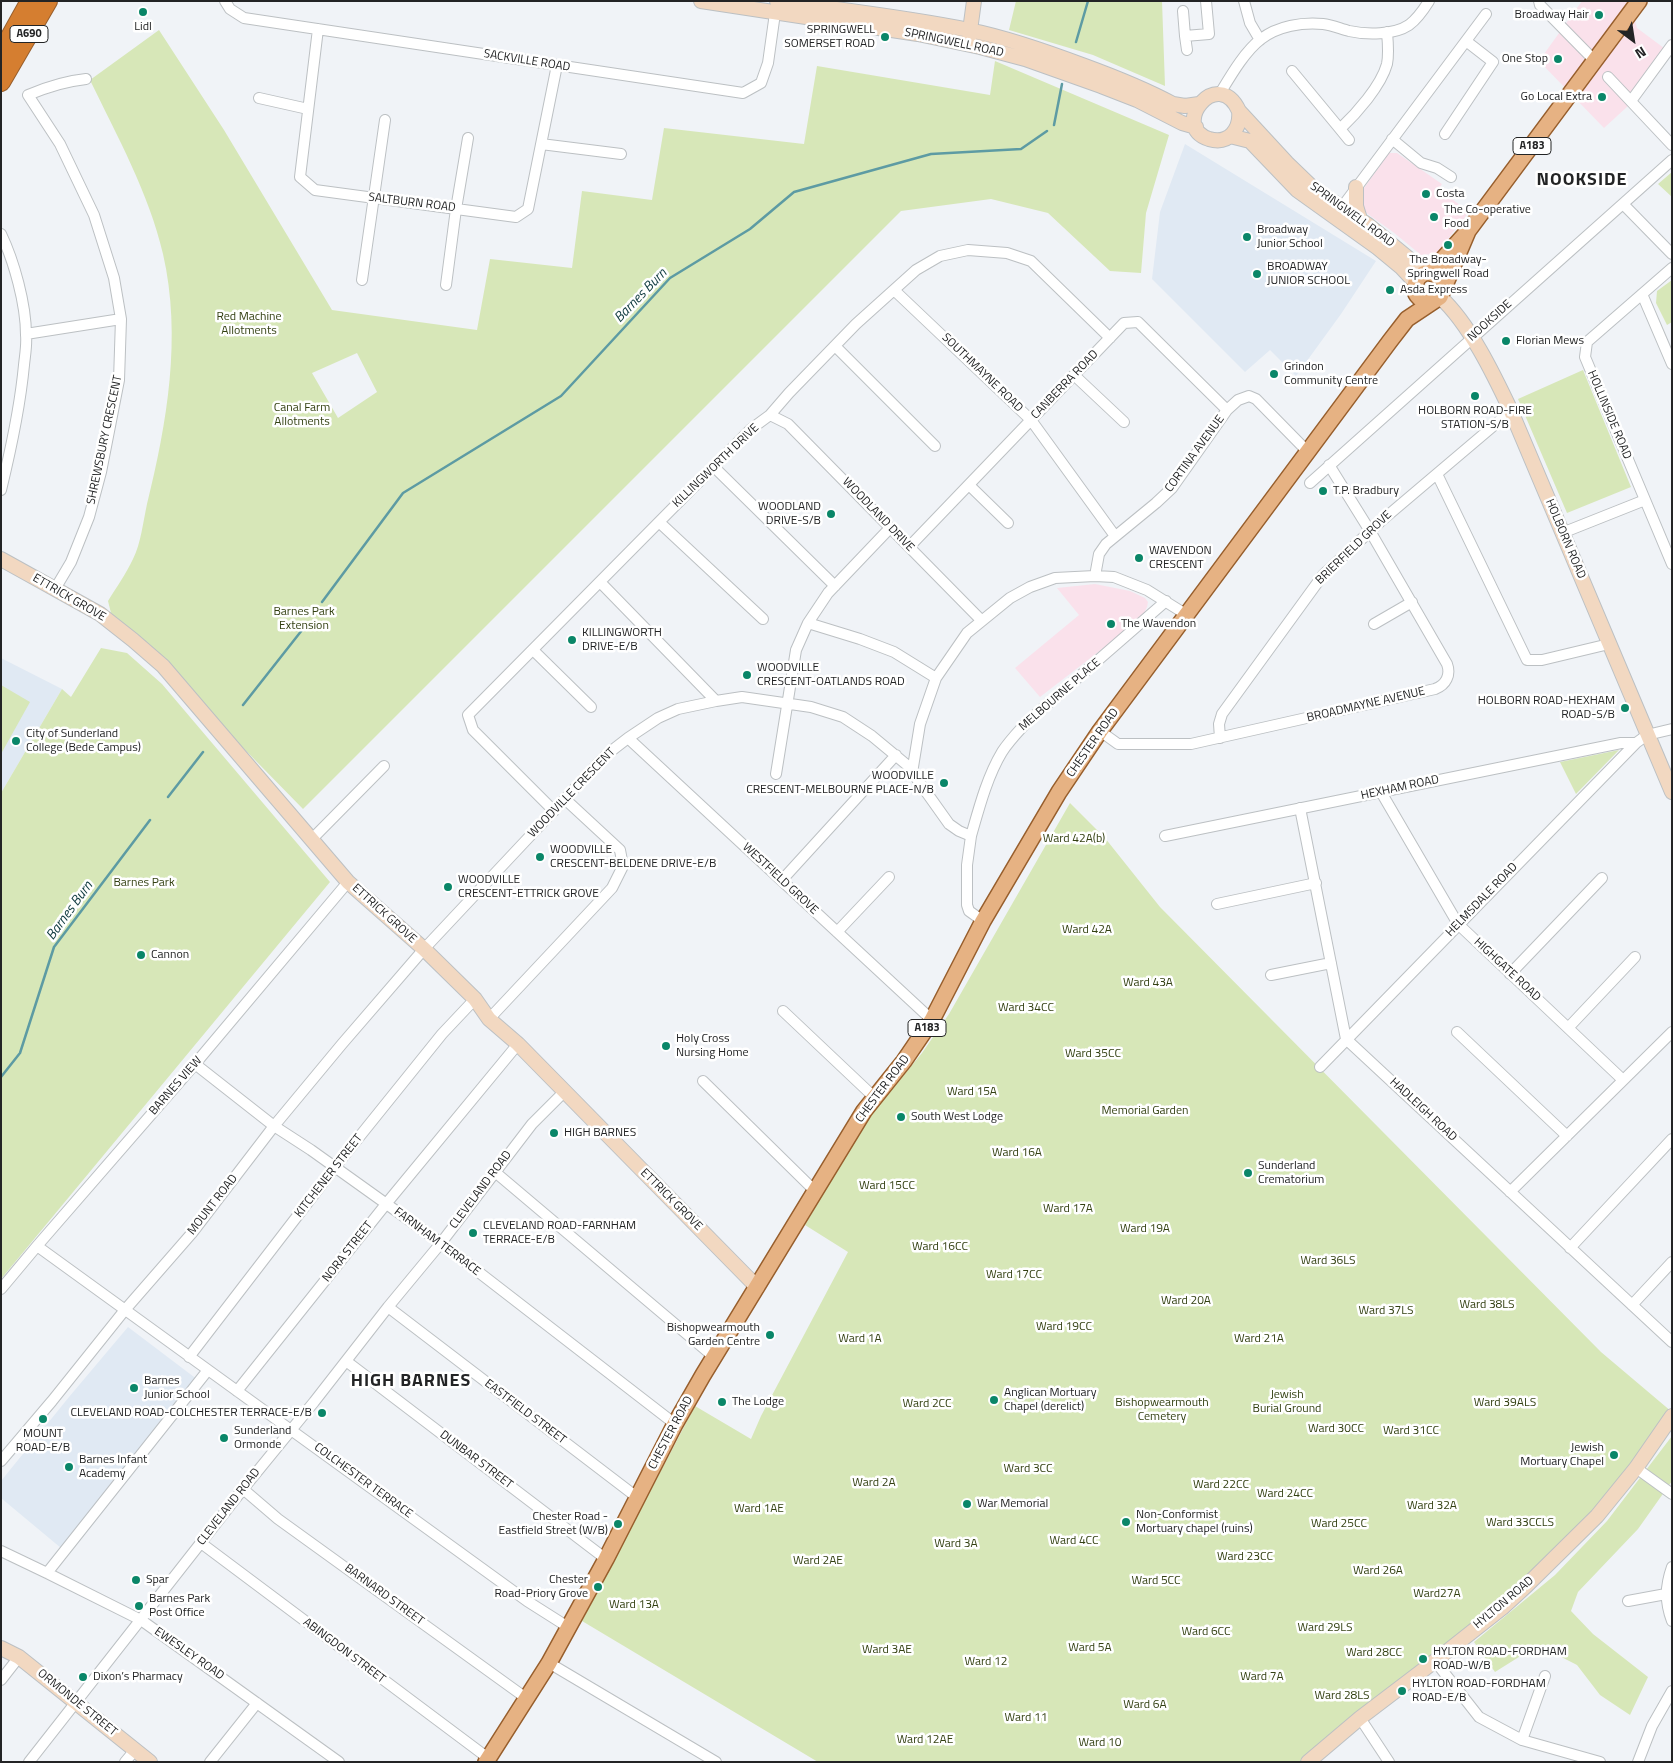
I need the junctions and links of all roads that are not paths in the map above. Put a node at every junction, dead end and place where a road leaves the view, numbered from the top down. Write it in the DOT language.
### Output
graph roads {
  1 [pos="30,1"];
  2 [pos="48,1"];
  3 [pos="225,1"];
  4 [pos="701,1"];
  5 [pos="974,1"];
  6 [pos="1206,1"];
  7 [pos="1244,1"];
  8 [pos="1429,1"];
  9 [pos="1539,1"];
  10 [pos="1639,1"];
  11 [pos="776,5"];
  12 [pos="1183,11"];
  13 [pos="1486,14"];
  14 [pos="318,29"];
  15 [pos="1387,32"];
  16 [pos="1185,36"];
  17 [pos="969,37"];
  18 [pos="1260,40"];
  19 [pos="1466,42"];
  20 [pos="1672,44"];
  21 [pos="1186,50"];
  22 [pos="1595,61"];
  23 [pos="557,65"];
  24 [pos="3,66"];
  25 [pos="1292,71"];
  26 [pos="1608,77"];
  27 [pos="86,79"];
  28 [pos="1219,95"];
  29 [pos="259,98"];
  30 [pos="1631,101"];
  31 [pos="1199,104"];
  32 [pos="308,109"];
  33 [pos="1239,111"];
  34 [pos="385,120"];
  35 [pos="1196,126"];
  36 [pos="1340,129"];
  37 [pos="1444,134"];
  38 [pos="1230,136"];
  39 [pos="468,138"];
  40 [pos="1392,139"];
  41 [pos="1349,140"];
  42 [pos="542,144"];
  43 [pos="1672,145"];
  44 [pos="621,154"];
  45 [pos="1672,160"];
  46 [pos="1451,177"];
  47 [pos="1356,187"];
  48 [pos="374,198"];
  49 [pos="1623,204"];
  50 [pos="1342,206"];
  51 [pos="456,209"];
  52 [pos="1360,219"];
  53 [pos="1468,231"];
  54 [pos="1,234"];
  55 [pos="5,252"];
  56 [pos="1672,254"];
  57 [pos="1672,268"];
  58 [pos="362,280"];
  59 [pos="1422,280"];
  60 [pos="446,285"];
  61 [pos="894,290"];
  62 [pos="1642,294"];
  63 [pos="1438,295"];
  64 [pos="121,319"];
  65 [pos="1407,319"];
  66 [pos="26,334"];
  67 [pos="1110,338"];
  68 [pos="1471,338"];
  69 [pos="835,346"];
  70 [pos="1672,364"];
  71 [pos="1074,375"];
  72 [pos="1227,410"];
  73 [pos="1511,411"];
  74 [pos="770,415"];
  75 [pos="1031,420"];
  76 [pos="1124,422"];
  77 [pos="935,446"];
  78 [pos="1308,452"];
  79 [pos="1330,465"];
  80 [pos="714,467"];
  81 [pos="1436,474"];
  82 [pos="1310,483"];
  83 [pos="969,484"];
  84 [pos="1,490"];
  85 [pos="1645,500"];
  86 [pos="1360,514"];
  87 [pos="659,522"];
  88 [pos="1380,522"];
  89 [pos="1008,523"];
  90 [pos="890,528"];
  91 [pos="1370,530"];
  92 [pos="1562,533"];
  93 [pos="1115,536"];
  94 [pos="1362,538"];
  95 [pos="1376,541"];
  96 [pos="909,547"];
  97 [pos="1,558"];
  98 [pos="1672,564"];
  99 [pos="1095,576"];
  100 [pos="600,582"];
  101 [pos="835,586"];
  102 [pos="55,589"];
  103 [pos="1166,601"];
  104 [pos="1412,602"];
  105 [pos="1187,615"];
  106 [pos="763,620"];
  107 [pos="982,621"];
  108 [pos="808,623"];
  109 [pos="1374,624"];
  110 [pos="1609,644"];
  111 [pos="533,650"];
  112 [pos="936,678"];
  113 [pos="716,701"];
  114 [pos="788,703"];
  115 [pos="591,707"];
  116 [pos="1672,729"];
  117 [pos="1100,732"];
  118 [pos="628,738"];
  119 [pos="1220,738"];
  120 [pos="1641,739"];
  121 [pos="896,755"];
  122 [pos="384,766"];
  123 [pos="912,773"];
  124 [pos="776,774"];
  125 [pos="1381,792"];
  126 [pos="1672,792"];
  127 [pos="566,800"];
  128 [pos="1300,808"];
  129 [pos="554,811"];
  130 [pos="971,836"];
  131 [pos="1165,836"];
  132 [pos="312,839"];
  133 [pos="889,877"];
  134 [pos="1602,878"];
  135 [pos="782,880"];
  136 [pos="348,882"];
  137 [pos="1316,884"];
  138 [pos="1217,904"];
  139 [pos="983,921"];
  140 [pos="1458,924"];
  141 [pos="837,932"];
  142 [pos="424,949"];
  143 [pos="1635,957"];
  144 [pos="1331,963"];
  145 [pos="1510,974"];
  146 [pos="1271,975"];
  147 [pos="475,999"];
  148 [pos="782,1011"];
  149 [pos="489,1019"];
  150 [pos="932,1020"];
  151 [pos="1568,1028"];
  152 [pos="1457,1032"];
  153 [pos="1672,1032"];
  154 [pos="1346,1039"];
  155 [pos="518,1044"];
  156 [pos="195,1064"];
  157 [pos="1320,1067"];
  158 [pos="1623,1080"];
  159 [pos="703,1081"];
  160 [pos="564,1092"];
  161 [pos="874,1097"];
  162 [pos="274,1126"];
  163 [pos="1567,1136"];
  164 [pos="1672,1139"];
  165 [pos="335,1167"];
  166 [pos="494,1172"];
  167 [pos="816,1192"];
  168 [pos="1510,1192"];
  169 [pos="386,1204"];
  170 [pos="441,1243"];
  171 [pos="37,1246"];
  172 [pos="1570,1248"];
  173 [pos="1672,1262"];
  174 [pos="758,1287"];
  175 [pos="1,1289"];
  176 [pos="1632,1305"];
  177 [pos="388,1307"];
  178 [pos="124,1310"];
  179 [pos="1672,1342"];
  180 [pos="189,1357"];
  181 [pos="714,1357"];
  182 [pos="346,1361"];
  183 [pos="208,1370"];
  184 [pos="237,1391"];
  185 [pos="1672,1416"];
  186 [pos="676,1424"];
  187 [pos="290,1430"];
  188 [pos="1,1461"];
  189 [pos="1636,1468"];
  190 [pos="243,1488"];
  191 [pos="1672,1494"];
  192 [pos="638,1498"];
  193 [pos="201,1543"];
  194 [pos="1,1551"];
  195 [pos="606,1560"];
  196 [pos="1672,1567"];
  197 [pos="47,1572"];
  198 [pos="1666,1594"];
  199 [pos="1628,1601"];
  200 [pos="141,1620"];
  201 [pos="1672,1621"];
  202 [pos="568,1627"];
  203 [pos="1,1648"];
  204 [pos="19,1657"];
  205 [pos="1435,1662"];
  206 [pos="549,1663"];
  207 [pos="1545,1676"];
  208 [pos="1,1680"];
  209 [pos="526,1698"];
  210 [pos="1670,1698"];
  211 [pos="76,1702"];
  212 [pos="257,1703"];
  213 [pos="1360,1718"];
  214 [pos="1522,1740"];
  215 [pos="135,1750"];
  216 [pos="487,1760"];
  217 [pos="29,1762"];
  218 [pos="125,1762"];
  219 [pos="150,1762"];
  220 [pos="210,1762"];
  221 [pos="339,1762"];
  222 [pos="716,1762"];
  223 [pos="1308,1762"];
  224 [pos="1389,1762"];
  225 [pos="1600,1762"];
  226 [pos="1638,1762"];
  1 -- 24 [label="highway, A690"];
  2 -- 24 [label="highway, A690"];
  3 -- 14 [label="street, SACKVILLE ROAD"];
  4 -- 11 [label="main road, SPRINGWELL ROAD"];
  5 -- 17 [label="main road"];
  6 -- 16 [label="street"];
  7 -- 18 [label="street"];
  8 -- 15 [label="street"];
  9 -- 22 [label="street"];
  10 -- 22 [label="main road, A183"];
  11 -- 17 [label="main road, SPRINGWELL ROAD"];
  11 -- 23 [label="street, SACKVILLE ROAD"];
  12 -- 16 [label="street"];
  13 -- 19 [label="street"];
  14 -- 23 [label="street, SACKVILLE ROAD"];
  14 -- 32 [label="street, SALTBURN ROAD"];
  15 -- 18 [label="street"];
  15 -- 36 [label="street"];
  16 -- 21 [label="street"];
  17 -- 31 [label="main road, SPRINGWELL ROAD"];
  17 -- 35 [label="main road, SPRINGWELL ROAD"];
  18 -- 28 [label="street"];
  19 -- 37 [label="street"];
  19 -- 40 [label="street"];
  20 -- 30 [label="street"];
  22 -- 53 [label="main road, A183"];
  23 -- 42 [label="street, SALTBURN ROAD"];
  25 -- 36 [label="street"];
  26 -- 30 [label="street"];
  27 -- 64 [label="street, SHREWSBURY CRESCENT"];
  28 -- 31 [label="main road, SPRINGWELL ROAD"];
  28 -- 33 [label="main road, SPRINGWELL ROAD"];
  29 -- 32 [label="street"];
  30 -- 43 [label="street"];
  31 -- 35 [label="main road"];
  32 -- 48 [label="street, SALTBURN ROAD"];
  33 -- 38 [label="main road"];
  33 -- 50 [label="main road, SPRINGWELL ROAD"];
  34 -- 48 [label="street"];
  35 -- 38 [label="main road, SPRINGWELL ROAD"];
  36 -- 41 [label="street"];
  38 -- 59 [label="main road, SPRINGWELL ROAD"];
  39 -- 51 [label="street"];
  40 -- 46 [label="street"];
  40 -- 47 [label="street"];
  42 -- 44 [label="street"];
  42 -- 51 [label="street, SALTBURN ROAD"];
  45 -- 49 [label="street, NOOKSIDE"];
  47 -- 50 [label="street"];
  47 -- 52 [label="main road"];
  48 -- 51 [label="street, SALTBURN ROAD"];
  48 -- 58 [label="street"];
  49 -- 56 [label="street"];
  49 -- 68 [label="street, NOOKSIDE"];
  50 -- 52 [label="main road, SPRINGWELL ROAD"];
  51 -- 60 [label="street"];
  52 -- 59 [label="main road, SPRINGWELL ROAD"];
  53 -- 59 [label="main road, A183"];
  53 -- 63 [label="main road, A183"];
  54 -- 55 [label="street"];
  55 -- 66 [label="street"];
  57 -- 62 [label="street, HOLLINSIDE ROAD"];
  59 -- 63 [label="main road"];
  59 -- 63 [label="main road"];
  59 -- 65 [label="main road, CHESTER ROAD / A183"];
  61 -- 67 [label="street, KILLINGWORTH DRIVE"];
  61 -- 69 [label="street, KILLINGWORTH DRIVE"];
  61 -- 75 [label="street, SOUTHMAYNE ROAD"];
  62 -- 70 [label="street"];
  62 -- 85 [label="street, HOLLINSIDE ROAD"];
  63 -- 65 [label="main road, CHESTER ROAD / A183"];
  63 -- 68 [label="main road, HOLBORN ROAD"];
  64 -- 66 [label="street"];
  64 -- 102 [label="street, SHREWSBURY CRESCENT"];
  65 -- 78 [label="main road, CHESTER ROAD / A183"];
  66 -- 84 [label="street"];
  67 -- 71 [label="street, CANBERRA ROAD"];
  67 -- 72 [label="street, CANBERRA ROAD"];
  68 -- 73 [label="main road, HOLBORN ROAD"];
  68 -- 79 [label="street, NOOKSIDE"];
  69 -- 74 [label="street, KILLINGWORTH DRIVE"];
  69 -- 77 [label="street"];
  71 -- 75 [label="street, CANBERRA ROAD"];
  71 -- 76 [label="street"];
  72 -- 78 [label="street, CORTINA AVENUE"];
  72 -- 93 [label="street, CORTINA AVENUE"];
  73 -- 81 [label="street, BRIERFIELD GROVE"];
  73 -- 92 [label="main road, HOLBORN ROAD"];
  74 -- 80 [label="street, KILLINGWORTH DRIVE"];
  74 -- 90 [label="street, WOODLAND DRIVE"];
  75 -- 83 [label="street, CANBERRA ROAD"];
  75 -- 93 [label="street, SOUTHMAYNE ROAD"];
  78 -- 105 [label="main road, CHESTER ROAD / A183"];
  79 -- 82 [label="street, NOOKSIDE"];
  79 -- 86 [label="street, BROADMAYNE AVENUE"];
  80 -- 87 [label="street, KILLINGWORTH DRIVE"];
  80 -- 101 [label="street"];
  81 -- 88 [label="street, BRIERFIELD GROVE"];
  81 -- 110 [label="street"];
  83 -- 89 [label="street"];
  83 -- 96 [label="street, CANBERRA ROAD"];
  85 -- 92 [label="street"];
  85 -- 98 [label="street, HOLLINSIDE ROAD"];
  86 -- 88 [label="street"];
  86 -- 91 [label="street, BROADMAYNE AVENUE"];
  87 -- 100 [label="street, KILLINGWORTH DRIVE"];
  87 -- 106 [label="street"];
  88 -- 91 [label="street, BRIERFIELD GROVE"];
  90 -- 96 [label="street, WOODLAND DRIVE"];
  90 -- 101 [label="street"];
  91 -- 94 [label="street, BRIERFIELD GROVE"];
  91 -- 95 [label="street, BROADMAYNE AVENUE"];
  92 -- 110 [label="main road, HOLBORN ROAD"];
  93 -- 99 [label="street, CORTINA AVENUE"];
  94 -- 95 [label="street"];
  94 -- 119 [label="street, BRIERFIELD GROVE"];
  95 -- 104 [label="street, BROADMAYNE AVENUE"];
  96 -- 107 [label="street, WOODLAND DRIVE"];
  97 -- 102 [label="main road, ETTRICK GROVE"];
  99 -- 103 [label="street"];
  99 -- 107 [label="street"];
  100 -- 111 [label="street, KILLINGWORTH DRIVE"];
  100 -- 113 [label="street"];
  101 -- 108 [label="street"];
  102 -- 132 [label="main road, ETTRICK GROVE"];
  103 -- 105 [label="street"];
  103 -- 130 [label="street, MELBOURNE PLACE"];
  104 -- 109 [label="street"];
  104 -- 119 [label="street, BROADMAYNE AVENUE"];
  105 -- 117 [label="main road, CHESTER ROAD / A183"];
  107 -- 112 [label="street"];
  108 -- 112 [label="street"];
  108 -- 114 [label="street"];
  110 -- 120 [label="main road, HOLBORN ROAD"];
  111 -- 115 [label="street"];
  111 -- 129 [label="street, KILLINGWORTH DRIVE"];
  112 -- 123 [label="street"];
  113 -- 114 [label="street, WOODVILLE CRESCENT"];
  113 -- 118 [label="street, WOODVILLE CRESCENT"];
  114 -- 121 [label="street, WOODVILLE CRESCENT"];
  114 -- 124 [label="street"];
  116 -- 120 [label="street, HEXHAM ROAD"];
  117 -- 119 [label="street, BROADMAYNE AVENUE"];
  117 -- 139 [label="main road, CHESTER ROAD / A183"];
  118 -- 127 [label="street, WOODVILLE CRESCENT"];
  118 -- 135 [label="street, WESTFIELD GROVE"];
  120 -- 125 [label="street, HEXHAM ROAD"];
  120 -- 126 [label="main road, HOLBORN ROAD"];
  120 -- 140 [label="street, HELMSDALE ROAD"];
  121 -- 123 [label="street, WOODVILLE CRESCENT"];
  121 -- 135 [label="street"];
  122 -- 132 [label="street"];
  123 -- 130 [label="street, WOODVILLE CRESCENT"];
  125 -- 128 [label="street, HEXHAM ROAD"];
  125 -- 140 [label="street, HIGHGATE ROAD"];
  127 -- 129 [label="street, WOODVILLE CRESCENT"];
  127 -- 149 [label="street"];
  128 -- 131 [label="street, HEXHAM ROAD"];
  128 -- 137 [label="street"];
  129 -- 142 [label="street, WOODVILLE CRESCENT"];
  130 -- 139 [label="street"];
  132 -- 136 [label="main road, ETTRICK GROVE"];
  133 -- 141 [label="street"];
  134 -- 145 [label="street"];
  135 -- 141 [label="street, WESTFIELD GROVE"];
  136 -- 142 [label="main road, ETTRICK GROVE"];
  136 -- 156 [label="street, BARNES VIEW"];
  137 -- 138 [label="street"];
  137 -- 144 [label="street"];
  139 -- 150 [label="main road, CHESTER ROAD / A183"];
  140 -- 145 [label="street, HIGHGATE ROAD"];
  140 -- 154 [label="street, HELMSDALE ROAD"];
  141 -- 150 [label="street, WESTFIELD GROVE"];
  142 -- 147 [label="main road, ETTRICK GROVE"];
  142 -- 162 [label="street, MOUNT ROAD"];
  143 -- 151 [label="street"];
  144 -- 146 [label="street"];
  144 -- 154 [label="street"];
  145 -- 151 [label="street, HIGHGATE ROAD"];
  147 -- 149 [label="main road, ETTRICK GROVE"];
  147 -- 165 [label="street, KITCHENER STREET"];
  148 -- 161 [label="street"];
  149 -- 155 [label="main road, ETTRICK GROVE"];
  150 -- 161 [label="main road, CHESTER ROAD / A183"];
  151 -- 158 [label="street, HIGHGATE ROAD"];
  152 -- 163 [label="street"];
  153 -- 158 [label="street"];
  154 -- 157 [label="street, HELMSDALE ROAD"];
  154 -- 168 [label="street, HADLEIGH ROAD"];
  155 -- 160 [label="main road, ETTRICK GROVE"];
  155 -- 169 [label="street, NORA STREET"];
  156 -- 162 [label="street, FARNHAM TERRACE"];
  156 -- 171 [label="street, BARNES VIEW"];
  158 -- 163 [label="street"];
  159 -- 167 [label="street"];
  160 -- 166 [label="street, CLEVELAND ROAD"];
  160 -- 174 [label="main road, ETTRICK GROVE"];
  161 -- 167 [label="main road, CHESTER ROAD / A183"];
  162 -- 165 [label="street, FARNHAM TERRACE"];
  162 -- 178 [label="street, MOUNT ROAD"];
  163 -- 168 [label="street"];
  164 -- 172 [label="street"];
  165 -- 169 [label="street, FARNHAM TERRACE"];
  165 -- 180 [label="street, KITCHENER STREET"];
  166 -- 170 [label="street, CLEVELAND ROAD"];
  166 -- 181 [label="street"];
  167 -- 174 [label="main road, CHESTER ROAD / A183"];
  168 -- 172 [label="street, HADLEIGH ROAD"];
  169 -- 170 [label="street, FARNHAM TERRACE"];
  169 -- 184 [label="street, NORA STREET"];
  170 -- 177 [label="street, CLEVELAND ROAD"];
  170 -- 186 [label="street, FARNHAM TERRACE"];
  171 -- 175 [label="street, BARNES VIEW"];
  171 -- 178 [label="street, COLCHESTER TERRACE"];
  172 -- 176 [label="street, HADLEIGH ROAD"];
  173 -- 176 [label="street"];
  174 -- 181 [label="main road, CHESTER ROAD / A183"];
  176 -- 179 [label="street, HADLEIGH ROAD"];
  177 -- 182 [label="street, CLEVELAND ROAD"];
  177 -- 192 [label="street, EASTFIELD STREET"];
  178 -- 180 [label="street, COLCHESTER TERRACE"];
  178 -- 188 [label="street, MOUNT ROAD"];
  180 -- 183 [label="street, COLCHESTER TERRACE"];
  181 -- 186 [label="main road, CHESTER ROAD / A183"];
  182 -- 187 [label="street, CLEVELAND ROAD"];
  182 -- 195 [label="street, DUNBAR STREET"];
  183 -- 184 [label="street, COLCHESTER TERRACE"];
  183 -- 197 [label="street"];
  184 -- 187 [label="street, COLCHESTER TERRACE"];
  185 -- 189 [label="main road, HYLTON ROAD"];
  186 -- 192 [label="main road, CHESTER ROAD / A183"];
  187 -- 190 [label="street, CLEVELAND ROAD"];
  187 -- 202 [label="street, COLCHESTER TERRACE"];
  189 -- 191 [label="street"];
  189 -- 205 [label="main road, HYLTON ROAD"];
  190 -- 193 [label="street, CLEVELAND ROAD"];
  190 -- 209 [label="street, BARNARD STREET"];
  192 -- 195 [label="main road, CHESTER ROAD / A183"];
  193 -- 200 [label="street, CLEVELAND ROAD"];
  193 -- 216 [label="street, ABINGDON STREET"];
  194 -- 197 [label="street, EWESLEY ROAD"];
  195 -- 202 [label="main road, CHESTER ROAD / A183"];
  196 -- 198 [label="street"];
  197 -- 200 [label="street, EWESLEY ROAD"];
  198 -- 199 [label="street"];
  198 -- 201 [label="street"];
  200 -- 211 [label="street, CLEVELAND ROAD"];
  200 -- 212 [label="street, EWESLEY ROAD"];
  202 -- 206 [label="main road, CHESTER ROAD / A183"];
  203 -- 204 [label="main road, ORMONDE STREET"];
  204 -- 208 [label="street"];
  204 -- 211 [label="main road, ORMONDE STREET"];
  205 -- 213 [label="main road, HYLTON ROAD"];
  205 -- 214 [label="street"];
  206 -- 209 [label="main road, CHESTER ROAD / A183"];
  206 -- 222 [label="street"];
  207 -- 214 [label="street"];
  209 -- 216 [label="main road, CHESTER ROAD / A183"];
  210 -- 226 [label="street"];
  211 -- 215 [label="main road, ORMONDE STREET"];
  211 -- 217 [label="street, CLEVELAND ROAD"];
  212 -- 220 [label="street"];
  212 -- 221 [label="street, EWESLEY ROAD"];
  213 -- 223 [label="main road, HYLTON ROAD"];
  213 -- 224 [label="street"];
  214 -- 225 [label="street"];
  215 -- 218 [label="street"];
  215 -- 219 [label="main road, ORMONDE STREET"];
}
